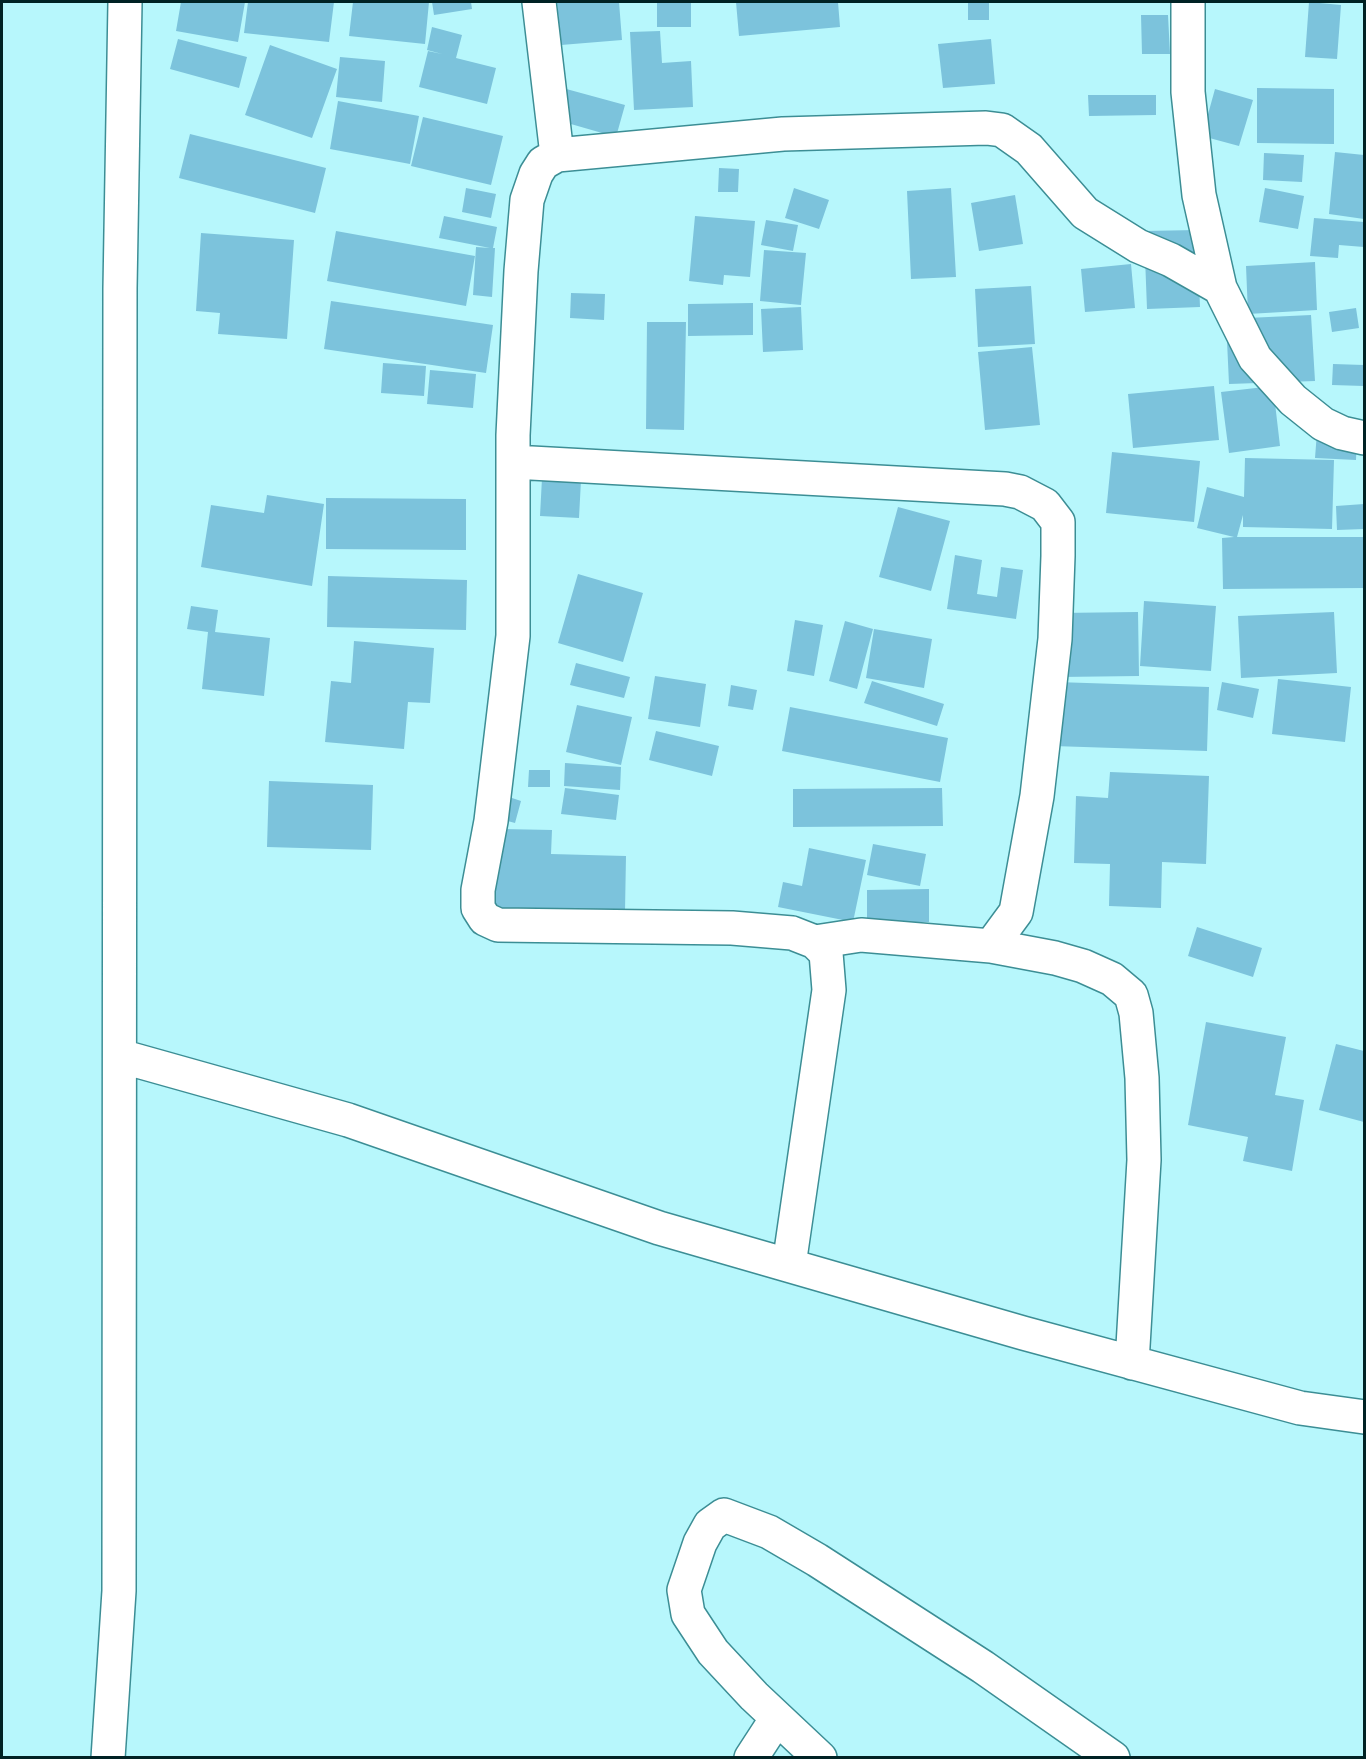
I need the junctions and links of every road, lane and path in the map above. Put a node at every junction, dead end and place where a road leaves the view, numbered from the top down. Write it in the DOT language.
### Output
graph roads {
  1 [pos="125,2"];
  2 [pos="539,2"];
  3 [pos="1188,2"];
  4 [pos="557,155"];
  5 [pos="1205,221"];
  6 [pos="1171,260"];
  7 [pos="1220,288"];
  8 [pos="1365,438"];
  9 [pos="513,462"];
  10 [pos="1016,912"];
  11 [pos="815,942"];
  12 [pos="991,946"];
  13 [pos="1035,954"];
  14 [pos="120,1056"];
  15 [pos="789,1265"];
  16 [pos="1132,1363"];
  17 [pos="1365,1417"];
  18 [pos="777,1718"];
  19 [pos="108,1758"];
  20 [pos="751,1758"];
  21 [pos="820,1758"];
  22 [pos="1113,1758"];
  1 -- 14 [label="street"];
  2 -- 4 [label="street"];
  3 -- 5 [label="street"];
  4 -- 6 [label="street"];
  4 -- 9 [label="street"];
  5 -- 6 [label="street"];
  5 -- 7 [label="street"];
  6 -- 7 [label="street"];
  7 -- 8 [label="street"];
  9 -- 10 [label="street"];
  9 -- 11 [label="street"];
  10 -- 12 [label="street"];
  10 -- 13 [label="street"];
  11 -- 12 [label="street"];
  11 -- 15 [label="street"];
  12 -- 13 [label="street"];
  13 -- 16 [label="street"];
  14 -- 15 [label="street"];
  14 -- 19 [label="street"];
  15 -- 16 [label="street"];
  16 -- 17 [label="street"];
  18 -- 20 [label="street"];
  18 -- 21 [label="street"];
  18 -- 22 [label="street"];
}
